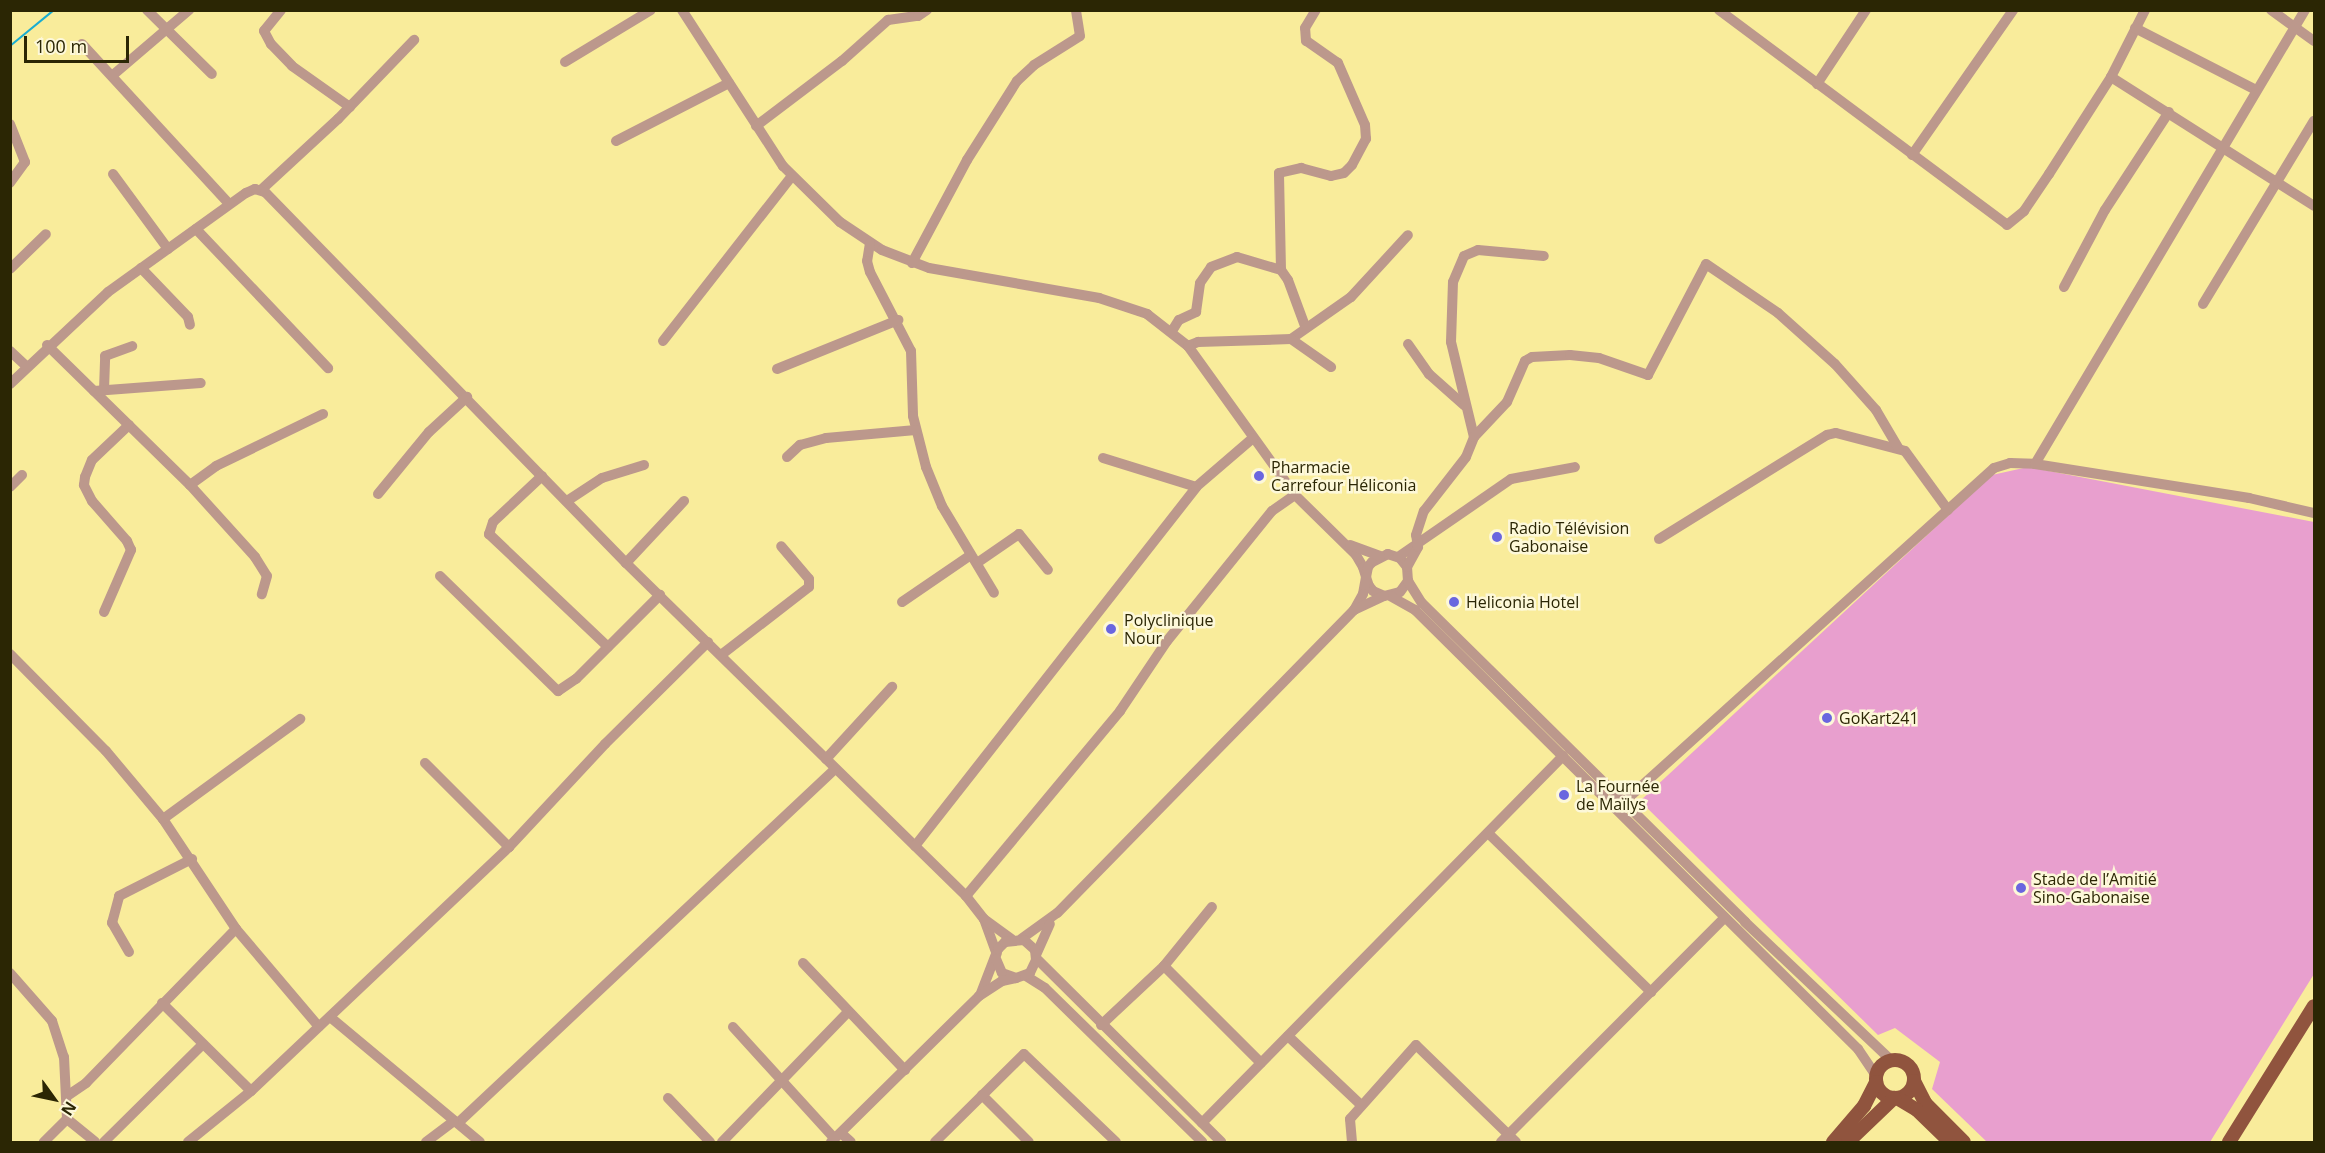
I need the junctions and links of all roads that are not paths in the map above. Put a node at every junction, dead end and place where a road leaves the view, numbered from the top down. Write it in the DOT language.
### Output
graph roads {
  1 [pos="147,10"];
  2 [pos="189,10"];
  3 [pos="281,10"];
  4 [pos="651,10"];
  5 [pos="682,10"];
  6 [pos="927,10"];
  7 [pos="1076,10"];
  8 [pos="1316,10"];
  9 [pos="1866,10"];
  10 [pos="2013,10"];
  11 [pos="2145,10"];
  12 [pos="2271,10"];
  13 [pos="2305,10"];
  14 [pos="1720,11"];
  15 [pos="886,15"];
  16 [pos="2295,27"];
  17 [pos="2135,28"];
  18 [pos="166,31"];
  19 [pos="414,40"];
  20 [pos="2314,40"];
  21 [pos="82,44"];
  22 [pos="566,62"];
  23 [pos="212,74"];
  24 [pos="113,75"];
  25 [pos="2111,77"];
  26 [pos="729,83"];
  27 [pos="1817,84"];
  28 [pos="2256,90"];
  29 [pos="350,107"];
  30 [pos="2169,112"];
  31 [pos="2314,121"];
  32 [pos="10,124"];
  33 [pos="756,126"];
  34 [pos="616,141"];
  35 [pos="2222,147"];
  36 [pos="1912,155"];
  37 [pos="112,174"];
  38 [pos="791,177"];
  39 [pos="10,183"];
  40 [pos="2275,183"];
  41 [pos="261,189"];
  42 [pos="229,204"];
  43 [pos="2314,207"];
  44 [pos="196,229"];
  45 [pos="46,234"];
  46 [pos="1408,235"];
  47 [pos="870,243"];
  48 [pos="168,249"];
  49 [pos="1544,255"];
  50 [pos="13,262"];
  51 [pos="912,263"];
  52 [pos="141,268"];
  53 [pos="1281,270"];
  54 [pos="2064,287"];
  55 [pos="2203,304"];
  56 [pos="898,320"];
  57 [pos="190,325"];
  58 [pos="1305,326"];
  59 [pos="1172,331"];
  60 [pos="1291,339"];
  61 [pos="663,341"];
  62 [pos="1408,344"];
  63 [pos="47,345"];
  64 [pos="132,346"];
  65 [pos="1188,346"];
  66 [pos="10,351"];
  67 [pos="27,367"];
  68 [pos="1331,367"];
  69 [pos="328,368"];
  70 [pos="777,369"];
  71 [pos="10,384"];
  72 [pos="201,384"];
  73 [pos="99,391"];
  74 [pos="467,397"];
  75 [pos="1464,405"];
  76 [pos="323,414"];
  77 [pos="129,425"];
  78 [pos="916,430"];
  79 [pos="1474,437"];
  80 [pos="1253,438"];
  81 [pos="1899,449"];
  82 [pos="787,457"];
  83 [pos="1103,458"];
  84 [pos="2034,464"];
  85 [pos="644,465"];
  86 [pos="1575,467"];
  87 [pos="22,475"];
  88 [pos="542,476"];
  89 [pos="190,485"];
  90 [pos="10,487"];
  91 [pos="1196,487"];
  92 [pos="378,494"];
  93 [pos="1295,495"];
  94 [pos="567,501"];
  95 [pos="684,501"];
  96 [pos="1948,510"];
  97 [pos="2314,513"];
  98 [pos="1659,539"];
  99 [pos="1339,540"];
  100 [pos="781,546"];
  101 [pos="1418,547"];
  102 [pos="1380,556"];
  103 [pos="1398,557"];
  104 [pos="974,559"];
  105 [pos="626,563"];
  106 [pos="1407,567"];
  107 [pos="1048,570"];
  108 [pos="441,576"];
  109 [pos="1366,577"];
  110 [pos="1408,581"];
  111 [pos="994,593"];
  112 [pos="262,594"];
  113 [pos="660,595"];
  114 [pos="1387,596"];
  115 [pos="902,602"];
  116 [pos="1354,610"];
  117 [pos="104,612"];
  118 [pos="708,642"];
  119 [pos="608,647"];
  120 [pos="10,654"];
  121 [pos="721,655"];
  122 [pos="892,687"];
  123 [pos="300,719"];
  124 [pos="1563,756"];
  125 [pos="826,759"];
  126 [pos="426,762"];
  127 [pos="836,769"];
  128 [pos="1620,806"];
  129 [pos="163,819"];
  130 [pos="1488,833"];
  131 [pos="915,846"];
  132 [pos="509,847"];
  133 [pos="192,859"];
  134 [pos="966,896"];
  135 [pos="1212,907"];
  136 [pos="1057,913"];
  137 [pos="1725,917"];
  138 [pos="984,919"];
  139 [pos="236,929"];
  140 [pos="1017,939"];
  141 [pos="129,952"];
  142 [pos="997,956"];
  143 [pos="1036,956"];
  144 [pos="803,963"];
  145 [pos="1164,966"];
  146 [pos="10,973"];
  147 [pos="1021,977"];
  148 [pos="1651,992"];
  149 [pos="980,996"];
  150 [pos="162,1003"];
  151 [pos="2314,1006"];
  152 [pos="848,1012"];
  153 [pos="330,1017"];
  154 [pos="1101,1025"];
  155 [pos="319,1027"];
  156 [pos="733,1027"];
  157 [pos="1288,1036"];
  158 [pos="203,1044"];
  159 [pos="1891,1060"];
  160 [pos="1261,1063"];
  161 [pos="905,1070"];
  162 [pos="1876,1079"];
  163 [pos="782,1081"];
  164 [pos="1914,1081"];
  165 [pos="252,1091"];
  166 [pos="982,1095"];
  167 [pos="67,1096"];
  168 [pos="668,1098"];
  169 [pos="1895,1098"];
  170 [pos="1361,1105"];
  171 [pos="68,1119"];
  172 [pos="456,1122"];
  173 [pos="1202,1123"];
  174 [pos="836,1138"];
  175 [pos="1508,1140"];
  176 [pos="939,1141"];
  177 [pos="44,1143"];
  178 [pos="94,1143"];
  179 [pos="104,1143"];
  180 [pos="188,1143"];
  181 [pos="426,1143"];
  182 [pos="480,1143"];
  183 [pos="710,1143"];
  184 [pos="722,1143"];
  185 [pos="851,1143"];
  186 [pos="1029,1143"];
  187 [pos="1116,1143"];
  188 [pos="1202,1143"];
  189 [pos="1221,1143"];
  190 [pos="1352,1143"];
  191 [pos="1833,1143"];
  192 [pos="1848,1143"];
  193 [pos="1950,1143"];
  194 [pos="1964,1143"];
  195 [pos="2229,1143"];
  1 -- 18 [label="street"];
  2 -- 18 [label="street"];
  3 -- 29 [label="street"];
  4 -- 22 [label="street"];
  5 -- 26 [label="street"];
  6 -- 15 [label="street"];
  7 -- 51 [label="street"];
  8 -- 53 [label="street"];
  9 -- 27 [label="street"];
  10 -- 36 [label="street"];
  11 -- 17 [label="street"];
  12 -- 16 [label="street"];
  13 -- 16 [label="street"];
  14 -- 27 [label="street"];
  15 -- 33 [label="street"];
  16 -- 20 [label="street"];
  16 -- 28 [label="street"];
  17 -- 25 [label="street"];
  17 -- 28 [label="street"];
  18 -- 23 [label="street"];
  18 -- 24 [label="street"];
  19 -- 29 [label="street"];
  21 -- 24 [label="street"];
  24 -- 42 [label="street"];
  25 -- 30 [label="street"];
  25 -- 36 [label="street"];
  26 -- 33 [label="street"];
  26 -- 34 [label="street"];
  27 -- 36 [label="street"];
  28 -- 35 [label="street"];
  29 -- 41 [label="street"];
  30 -- 35 [label="street"];
  30 -- 54 [label="street"];
  31 -- 40 [label="street"];
  32 -- 39 [label="street"];
  33 -- 38 [label="street"];
  35 -- 40 [label="street"];
  35 -- 84 [label="street"];
  37 -- 48 [label="street"];
  38 -- 47 [label="street"];
  38 -- 61 [label="street"];
  40 -- 43 [label="street"];
  40 -- 55 [label="street"];
  41 -- 42 [label="street"];
  41 -- 74 [label="street"];
  42 -- 44 [label="street"];
  44 -- 48 [label="street"];
  44 -- 69 [label="street"];
  45 -- 50 [label="street"];
  46 -- 58 [label="street"];
  47 -- 51 [label="street"];
  47 -- 56 [label="street"];
  48 -- 52 [label="street"];
  49 -- 75 [label="street"];
  51 -- 59 [label="street"];
  52 -- 57 [label="street"];
  52 -- 63 [label="street"];
  53 -- 58 [label="street"];
  53 -- 59 [label="street"];
  56 -- 70 [label="street"];
  56 -- 78 [label="street"];
  58 -- 60 [label="street"];
  59 -- 65 [label="street"];
  60 -- 65 [label="street"];
  60 -- 68 [label="street"];
  62 -- 75 [label="street"];
  63 -- 67 [label="street"];
  63 -- 73 [label="street"];
  64 -- 73 [label="street"];
  65 -- 80 [label="street"];
  66 -- 67 [label="street"];
  67 -- 71 [label="street"];
  72 -- 73 [label="street"];
  73 -- 77 [label="street"];
  74 -- 88 [label="street"];
  74 -- 92 [label="street"];
  75 -- 79 [label="street"];
  76 -- 89 [label="street"];
  77 -- 89 [label="street"];
  77 -- 117 [label="street"];
  78 -- 82 [label="street"];
  78 -- 104 [label="street"];
  79 -- 81 [label="street"];
  79 -- 101 [label="street"];
  80 -- 91 [label="street"];
  80 -- 93 [label="street"];
  81 -- 96 [label="street"];
  81 -- 98 [label="street"];
  83 -- 91 [label="street"];
  84 -- 96 [label="street"];
  84 -- 97 [label="street"];
  85 -- 94 [label="street"];
  86 -- 101 [label="street"];
  87 -- 90 [label="street"];
  88 -- 94 [label="street"];
  88 -- 119 [label="street"];
  89 -- 112 [label="street"];
  91 -- 131 [label="street"];
  93 -- 99 [label="street"];
  93 -- 134 [label="street"];
  94 -- 105 [label="street"];
  95 -- 105 [label="street"];
  96 -- 128 [label="street"];
  99 -- 102 [label="street"];
  99 -- 109 [label="street"];
  100 -- 121 [label="street"];
  101 -- 103 [label="street"];
  101 -- 106 [label="street"];
  102 -- 103 [label="street"];
  102 -- 109 [label="street"];
  103 -- 106 [label="street"];
  104 -- 107 [label="street"];
  104 -- 111 [label="street"];
  104 -- 115 [label="street"];
  105 -- 113 [label="street"];
  106 -- 110 [label="street"];
  108 -- 119 [label="street"];
  109 -- 114 [label="street"];
  109 -- 116 [label="street"];
  110 -- 114 [label="street"];
  110 -- 128 [label="street"];
  113 -- 118 [label="street"];
  113 -- 119 [label="street"];
  114 -- 116 [label="street"];
  114 -- 124 [label="street"];
  116 -- 136 [label="street"];
  118 -- 121 [label="street"];
  118 -- 132 [label="street"];
  120 -- 129 [label="street"];
  121 -- 125 [label="street"];
  122 -- 125 [label="street"];
  123 -- 129 [label="street"];
  124 -- 128 [label="street"];
  124 -- 130 [label="street"];
  125 -- 127 [label="street"];
  126 -- 132 [label="street"];
  127 -- 131 [label="street"];
  127 -- 172 [label="street"];
  128 -- 137 [label="street"];
  128 -- 159 [label="street"];
  129 -- 133 [label="street"];
  130 -- 148 [label="street"];
  130 -- 157 [label="street"];
  131 -- 134 [label="street"];
  132 -- 153 [label="street"];
  133 -- 139 [label="street"];
  133 -- 141 [label="street"];
  134 -- 138 [label="street"];
  135 -- 145 [label="street"];
  136 -- 140 [label="street"];
  136 -- 143 [label="street"];
  137 -- 148 [label="street"];
  137 -- 162 [label="street"];
  138 -- 140 [label="street"];
  138 -- 142 [label="street"];
  139 -- 150 [label="street"];
  139 -- 155 [label="street"];
  140 -- 142 [label="street"];
  140 -- 143 [label="street"];
  142 -- 147 [label="street"];
  142 -- 149 [label="street"];
  143 -- 147 [label="street"];
  143 -- 154 [label="street"];
  144 -- 152 [label="street"];
  145 -- 154 [label="street"];
  145 -- 160 [label="street"];
  146 -- 167 [label="street"];
  147 -- 149 [label="street"];
  147 -- 188 [label="street"];
  148 -- 175 [label="street"];
  149 -- 161 [label="street"];
  150 -- 158 [label="street"];
  150 -- 167 [label="street"];
  151 -- 195 [label="main road"];
  152 -- 161 [label="street"];
  152 -- 163 [label="street"];
  153 -- 155 [label="street"];
  153 -- 172 [label="street"];
  154 -- 173 [label="street"];
  155 -- 165 [label="street"];
  156 -- 163 [label="street"];
  157 -- 160 [label="street"];
  157 -- 170 [label="street"];
  158 -- 165 [label="street"];
  158 -- 179 [label="street"];
  159 -- 162 [label="main road"];
  159 -- 164 [label="main road"];
  160 -- 173 [label="street"];
  161 -- 174 [label="street"];
  162 -- 169 [label="main road"];
  162 -- 191 [label="main road"];
  163 -- 174 [label="street"];
  163 -- 184 [label="street"];
  164 -- 169 [label="main road"];
  164 -- 194 [label="main road"];
  165 -- 180 [label="street"];
  166 -- 176 [label="street"];
  166 -- 186 [label="street"];
  166 -- 187 [label="street"];
  167 -- 171 [label="street"];
  168 -- 183 [label="street"];
  169 -- 192 [label="main road"];
  169 -- 193 [label="main road"];
  170 -- 175 [label="street"];
  170 -- 190 [label="street"];
  171 -- 177 [label="street"];
  171 -- 178 [label="street"];
  172 -- 181 [label="street"];
  172 -- 182 [label="street"];
  173 -- 189 [label="street"];
  174 -- 185 [label="street"];
}
